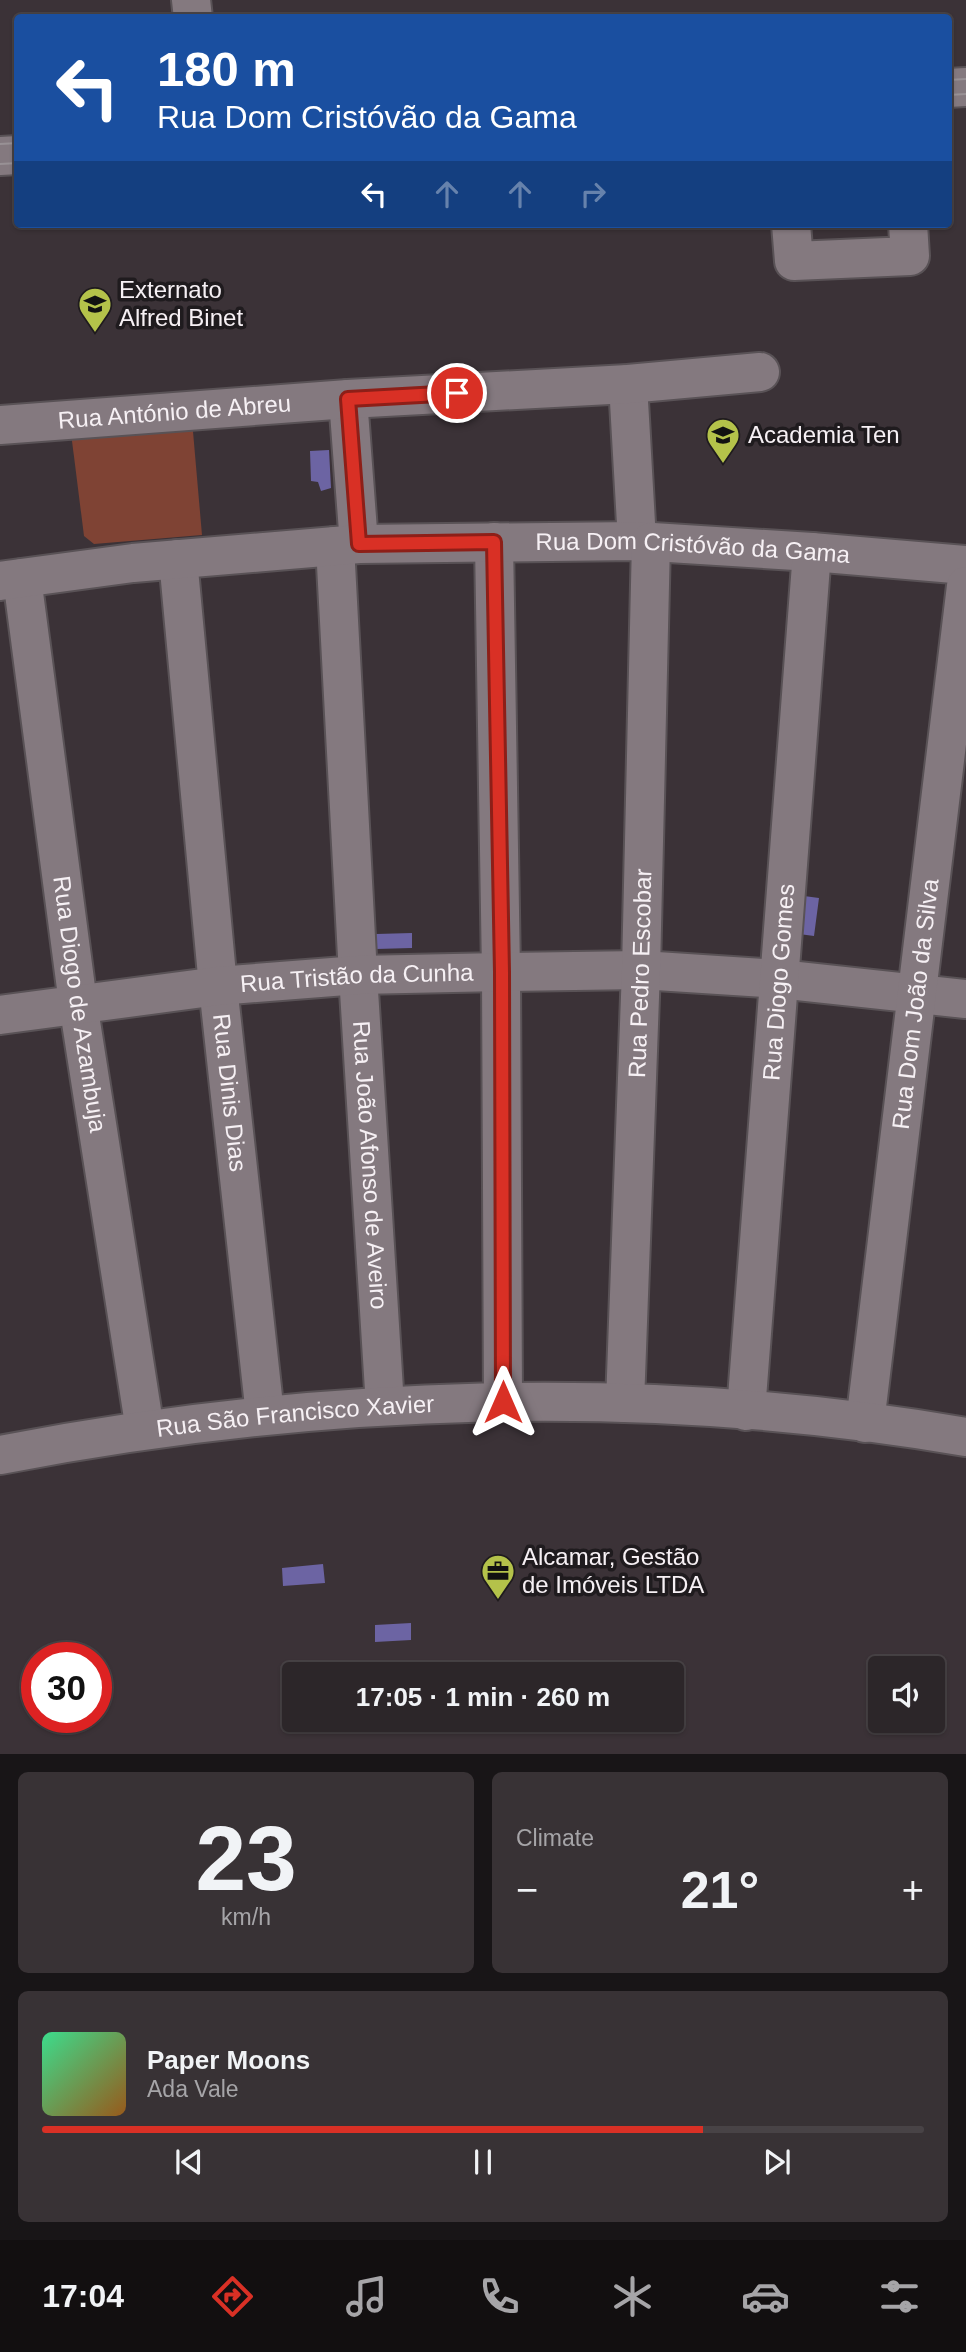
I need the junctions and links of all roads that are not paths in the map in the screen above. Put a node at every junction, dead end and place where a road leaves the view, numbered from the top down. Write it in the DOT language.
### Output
graph roads {
  1 [pos="791,228"];
  2 [pos="908,228"];
  3 [pos="760,372"];
  4 [pos="628,384"];
  5 [pos="348,399"];
  6 [pos="0,425"];
  7 [pos="494,542"];
  8 [pos="644,542"];
  9 [pos="347,545"];
  10 [pos="813,552"];
  11 [pos="178,559"];
  12 [pos="966,565"];
  13 [pos="11,579"];
  14 [pos="966,586"];
  15 [pos="641,970"];
  16 [pos="502,972"];
  17 [pos="358,975"];
  18 [pos="779,979"];
  19 [pos="218,986"];
  20 [pos="918,992"];
  21 [pos="966,999"];
  22 [pos="79,1003"];
  23 [pos="0,1015"];
  24 [pos="503,1402"];
  25 [pos="625,1403"];
  26 [pos="384,1406"];
  27 [pos="746,1411"];
  28 [pos="265,1415"];
  29 [pos="864,1423"];
  30 [pos="145,1430"];
  31 [pos="966,1437"];
  32 [pos="0,1455"];
  1 -- 2 [label="street"];
  3 -- 4 [label="street, Rua António de Abreu"];
  4 -- 5 [label="street, Rua António de Abreu"];
  4 -- 8 [label="street, Rua Pedro Escobar"];
  5 -- 6 [label="street, Rua António de Abreu"];
  5 -- 9 [label="street"];
  7 -- 8 [label="street, Rua Dom Cristóvão da Gama"];
  7 -- 9 [label="street, Rua Dom Cristóvão da Gama"];
  7 -- 16 [label="street"];
  8 -- 10 [label="street, Rua Dom Cristóvão da Gama"];
  8 -- 15 [label="street, Rua Pedro Escobar"];
  9 -- 11 [label="street, Rua Dom Cristóvão da Gama"];
  9 -- 17 [label="street, Rua João Afonso de Aveiro"];
  10 -- 12 [label="street, Rua Dom Cristóvão da Gama"];
  10 -- 18 [label="street, Rua Diogo Gomes"];
  11 -- 13 [label="street, Rua Dom Cristóvão da Gama"];
  11 -- 19 [label="street, Rua Dinis Dias"];
  13 -- 22 [label="street, Rua Diogo de Azambuja"];
  14 -- 20 [label="street, Rua Dom João da Silva"];
  15 -- 16 [label="street, Rua Tristão da Cunha"];
  15 -- 18 [label="street, Rua Tristão da Cunha"];
  15 -- 25 [label="street, Rua Pedro Escobar"];
  16 -- 17 [label="street, Rua Tristão da Cunha"];
  16 -- 24 [label="street"];
  17 -- 19 [label="street, Rua Tristão da Cunha"];
  17 -- 26 [label="street, Rua João Afonso de Aveiro"];
  18 -- 20 [label="street, Rua Tristão da Cunha"];
  18 -- 27 [label="street, Rua Diogo Gomes"];
  19 -- 22 [label="street, Rua Tristão da Cunha"];
  19 -- 28 [label="street, Rua Dinis Dias"];
  20 -- 21 [label="street, Rua Tristão da Cunha"];
  20 -- 29 [label="street, Rua Dom João da Silva"];
  22 -- 23 [label="street, Rua Tristão da Cunha"];
  22 -- 30 [label="street, Rua Diogo de Azambuja"];
  24 -- 25 [label="street, Rua São Francisco Xavier"];
  24 -- 26 [label="street, Rua São Francisco Xavier"];
  25 -- 27 [label="street, Rua São Francisco Xavier"];
  26 -- 28 [label="street, Rua São Francisco Xavier"];
  27 -- 29 [label="street, Rua São Francisco Xavier"];
  28 -- 30 [label="street, Rua São Francisco Xavier"];
  29 -- 31 [label="street, Rua São Francisco Xavier"];
  30 -- 32 [label="street, Rua São Francisco Xavier"];
}
